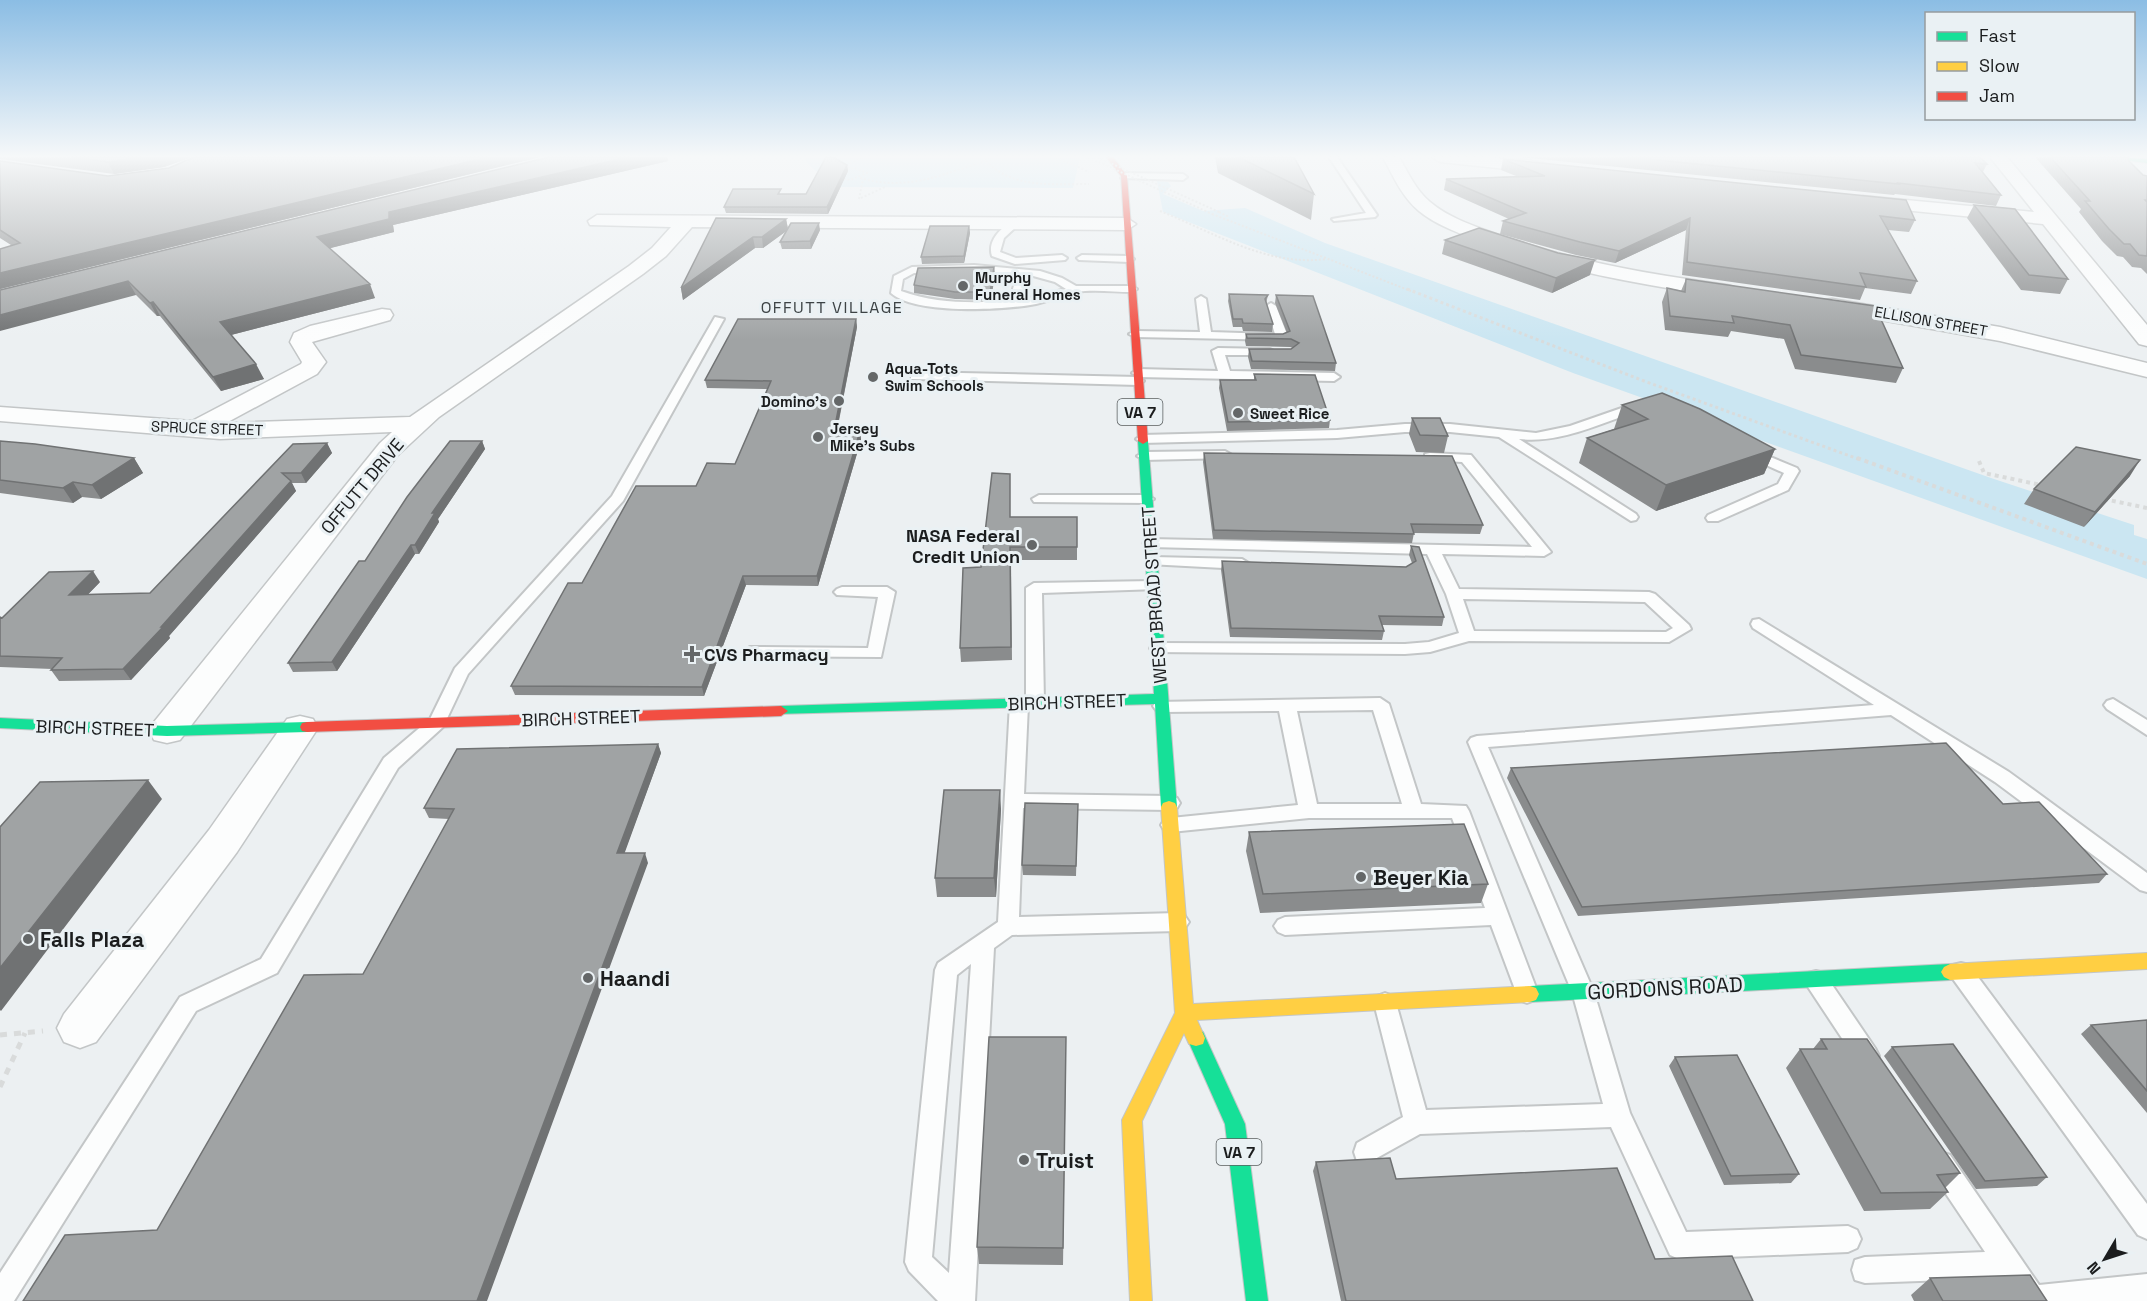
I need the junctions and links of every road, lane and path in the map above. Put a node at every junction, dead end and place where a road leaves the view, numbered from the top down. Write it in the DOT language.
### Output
graph roads {
  1 [pos="1127,218"];
  2 [pos="1177,218"];
  3 [pos="1223,218"];
  4 [pos="1230,218"];
  5 [pos="1349,218"];
  6 [pos="1445,218"];
  7 [pos="2035,218"];
  8 [pos="1338,219"];
  9 [pos="2048,219"];
  10 [pos="597,220"];
  11 [pos="686,222"];
  12 [pos="1014,224"];
  13 [pos="1127,224"];
  14 [pos="1246,226"];
  15 [pos="1062,258"];
  16 [pos="1082,258"];
  17 [pos="1327,259"];
  18 [pos="1129,260"];
  19 [pos="1022,272"];
  20 [pos="1074,289"];
  21 [pos="1132,289"];
  22 [pos="1750,293"];
  23 [pos="1201,299"];
  24 [pos="1816,302"];
  25 [pos="1015,304"];
  26 [pos="1271,306"];
  27 [pos="382,315"];
  28 [pos="719,319"];
  29 [pos="1135,334"];
  30 [pos="1206,336"];
  31 [pos="2147,339"];
  32 [pos="1280,352"];
  33 [pos="2147,370"];
  34 [pos="1225,375"];
  35 [pos="915,376"];
  36 [pos="1138,377"];
  37 [pos="1334,377"];
  38 [pos="1652,410"];
  39 [pos="0,414"];
  40 [pos="415,424"];
  41 [pos="195,430"];
  42 [pos="1501,433"];
  43 [pos="1142,439"];
  44 [pos="1738,447"];
  45 [pos="1240,455"];
  46 [pos="1144,456"];
  47 [pos="1418,457"];
  48 [pos="1979,461"];
  49 [pos="2042,486"];
  50 [pos="2100,498"];
  51 [pos="1039,499"];
  52 [pos="1147,499"];
  53 [pos="2147,508"];
  54 [pos="1631,517"];
  55 [pos="1713,518"];
  56 [pos="1150,543"];
  57 [pos="1396,548"];
  58 [pos="1432,549"];
  59 [pos="1153,561"];
  60 [pos="2146,563"];
  61 [pos="1254,565"];
  62 [pos="1404,569"];
  63 [pos="1153,586"];
  64 [pos="842,592"];
  65 [pos="1454,594"];
  66 [pos="1759,624"];
  67 [pos="1468,636"];
  68 [pos="1158,648"];
  69 [pos="750,652"];
  70 [pos="1027,703"];
  71 [pos="1162,703"];
  72 [pos="1287,705"];
  73 [pos="2113,705"];
  74 [pos="1895,709"];
  75 [pos="0,723"];
  76 [pos="436,723"];
  77 [pos="300,728"];
  78 [pos="2147,729"];
  79 [pos="167,731"];
  80 [pos="1014,801"];
  81 [pos="1170,803"];
  82 [pos="1413,810"];
  83 [pos="1309,811"];
  84 [pos="1171,825"];
  85 [pos="2147,884"];
  86 [pos="1499,916"];
  87 [pos="1178,922"];
  88 [pos="1008,926"];
  89 [pos="1285,926"];
  90 [pos="983,944"];
  91 [pos="2146,963"];
  92 [pos="1961,971"];
  93 [pos="1816,980"];
  94 [pos="1584,992"];
  95 [pos="1527,993"];
  96 [pos="1385,1003"];
  97 [pos="1184,1013"];
  98 [pos="80,1028"];
  99 [pos="25,1033"];
  100 [pos="1882,1078"];
  101 [pos="0,1087"];
  102 [pos="1618,1115"];
  103 [pos="1417,1122"];
  104 [pos="1929,1146"];
  105 [pos="1366,1152"];
  106 [pos="2147,1226"];
  107 [pos="1848,1239"];
  108 [pos="2009,1264"];
  109 [pos="1865,1270"];
  110 [pos="2147,1288"];
  111 [pos="0,1298"];
  112 [pos="959,1301"];
  113 [pos="1141,1301"];
  114 [pos="1257,1301"];
  1 -- 13 [label="main road, WEST BROAD STREET / VA 7"];
  2 -- 17 [label="path"];
  3 -- 14 [label="path, bridge"];
  4 -- 14 [label="path, bridge"];
  5 -- 8 [label="lane"];
  6 -- 22 [label="street"];
  7 -- 9 [label="street"];
  9 -- 31 [label="street"];
  10 -- 11 [label="street"];
  11 -- 12 [label="street"];
  11 -- 40 [label="street, OFFUTT DRIVE"];
  12 -- 13 [label="street"];
  12 -- 15 [label="lane"];
  13 -- 18 [label="main road, WEST BROAD STREET / VA 7"];
  14 -- 17 [label="path"];
  16 -- 18 [label="lane"];
  17 -- 60 [label="path"];
  18 -- 21 [label="main road, WEST BROAD STREET / VA 7"];
  19 -- 20 [label="lane"];
  19 -- 25 [label="lane"];
  19 -- 25 [label="lane"];
  20 -- 21 [label="lane"];
  20 -- 25 [label="lane"];
  21 -- 29 [label="main road, WEST BROAD STREET / VA 7"];
  23 -- 30 [label="lane"];
  24 -- 33 [label="street, ELLISON STREET"];
  26 -- 30 [label="lane"];
  27 -- 41 [label="street"];
  28 -- 76 [label="lane"];
  29 -- 30 [label="lane"];
  29 -- 36 [label="main road, WEST BROAD STREET / VA 7"];
  32 -- 34 [label="lane"];
  34 -- 36 [label="lane"];
  34 -- 37 [label="lane"];
  35 -- 36 [label="lane"];
  36 -- 43 [label="main road, WEST BROAD STREET / VA 7"];
  38 -- 42 [label="lane"];
  39 -- 41 [label="street, SPRUCE STREET"];
  40 -- 41 [label="street, SPRUCE STREET"];
  40 -- 79 [label="street, OFFUTT DRIVE"];
  42 -- 43 [label="lane"];
  42 -- 54 [label="lane"];
  43 -- 46 [label="main road, WEST BROAD STREET / VA 7"];
  44 -- 55 [label="lane"];
  45 -- 46 [label="lane"];
  46 -- 52 [label="main road, WEST BROAD STREET / VA 7"];
  47 -- 58 [label="lane"];
  48 -- 49 [label="path"];
  50 -- 53 [label="path"];
  51 -- 52 [label="lane"];
  52 -- 56 [label="main road, WEST BROAD STREET / VA 7"];
  56 -- 57 [label="lane"];
  56 -- 59 [label="main road, WEST BROAD STREET / VA 7"];
  57 -- 58 [label="lane"];
  57 -- 62 [label="lane"];
  58 -- 65 [label="lane"];
  59 -- 61 [label="lane"];
  59 -- 63 [label="main road, WEST BROAD STREET / VA 7"];
  63 -- 68 [label="main road, WEST BROAD STREET / VA 7"];
  63 -- 70 [label="lane"];
  64 -- 69 [label="lane"];
  65 -- 67 [label="lane"];
  65 -- 67 [label="lane"];
  66 -- 74 [label="lane"];
  67 -- 68 [label="lane"];
  68 -- 71 [label="main road, WEST BROAD STREET / VA 7"];
  70 -- 71 [label="main road, BIRCH STREET"];
  70 -- 76 [label="main road, BIRCH STREET"];
  70 -- 80 [label="lane"];
  71 -- 72 [label="lane"];
  71 -- 81 [label="main road, WEST BROAD STREET / VA 7"];
  72 -- 82 [label="lane"];
  72 -- 83 [label="lane"];
  73 -- 78 [label="lane"];
  74 -- 85 [label="lane"];
  74 -- 94 [label="lane"];
  75 -- 79 [label="main road, BIRCH STREET"];
  76 -- 77 [label="main road, BIRCH STREET"];
  76 -- 111 [label="lane"];
  77 -- 79 [label="main road, BIRCH STREET"];
  77 -- 98 [label="street"];
  80 -- 81 [label="lane"];
  80 -- 88 [label="lane"];
  81 -- 84 [label="main road, WEST BROAD STREET / VA 7"];
  82 -- 83 [label="lane"];
  82 -- 86 [label="lane"];
  83 -- 84 [label="lane"];
  84 -- 87 [label="main road, WEST BROAD STREET / VA 7"];
  86 -- 89 [label="lane"];
  86 -- 95 [label="lane"];
  87 -- 88 [label="lane"];
  87 -- 97 [label="main road, WEST BROAD STREET / VA 7"];
  88 -- 90 [label="lane"];
  90 -- 112 [label="lane"];
  90 -- 112 [label="lane"];
  91 -- 92 [label="main road, GORDONS ROAD"];
  92 -- 93 [label="main road, GORDONS ROAD"];
  92 -- 106 [label="lane"];
  93 -- 94 [label="main road, GORDONS ROAD"];
  93 -- 100 [label="lane"];
  94 -- 95 [label="main road, GORDONS ROAD"];
  94 -- 102 [label="lane"];
  95 -- 96 [label="main road, GORDONS ROAD"];
  96 -- 97 [label="main road, GORDONS ROAD"];
  96 -- 103 [label="lane"];
  97 -- 113 [label="main road, WEST BROAD STREET / VA 7"];
  97 -- 114 [label="main road, WEST BROAD STREET / VA 7"];
  99 -- 101 [label="path"];
  102 -- 103 [label="lane"];
  102 -- 107 [label="lane"];
  103 -- 105 [label="lane"];
  104 -- 108 [label="lane"];
  108 -- 109 [label="lane"];
  108 -- 110 [label="lane"];
}
